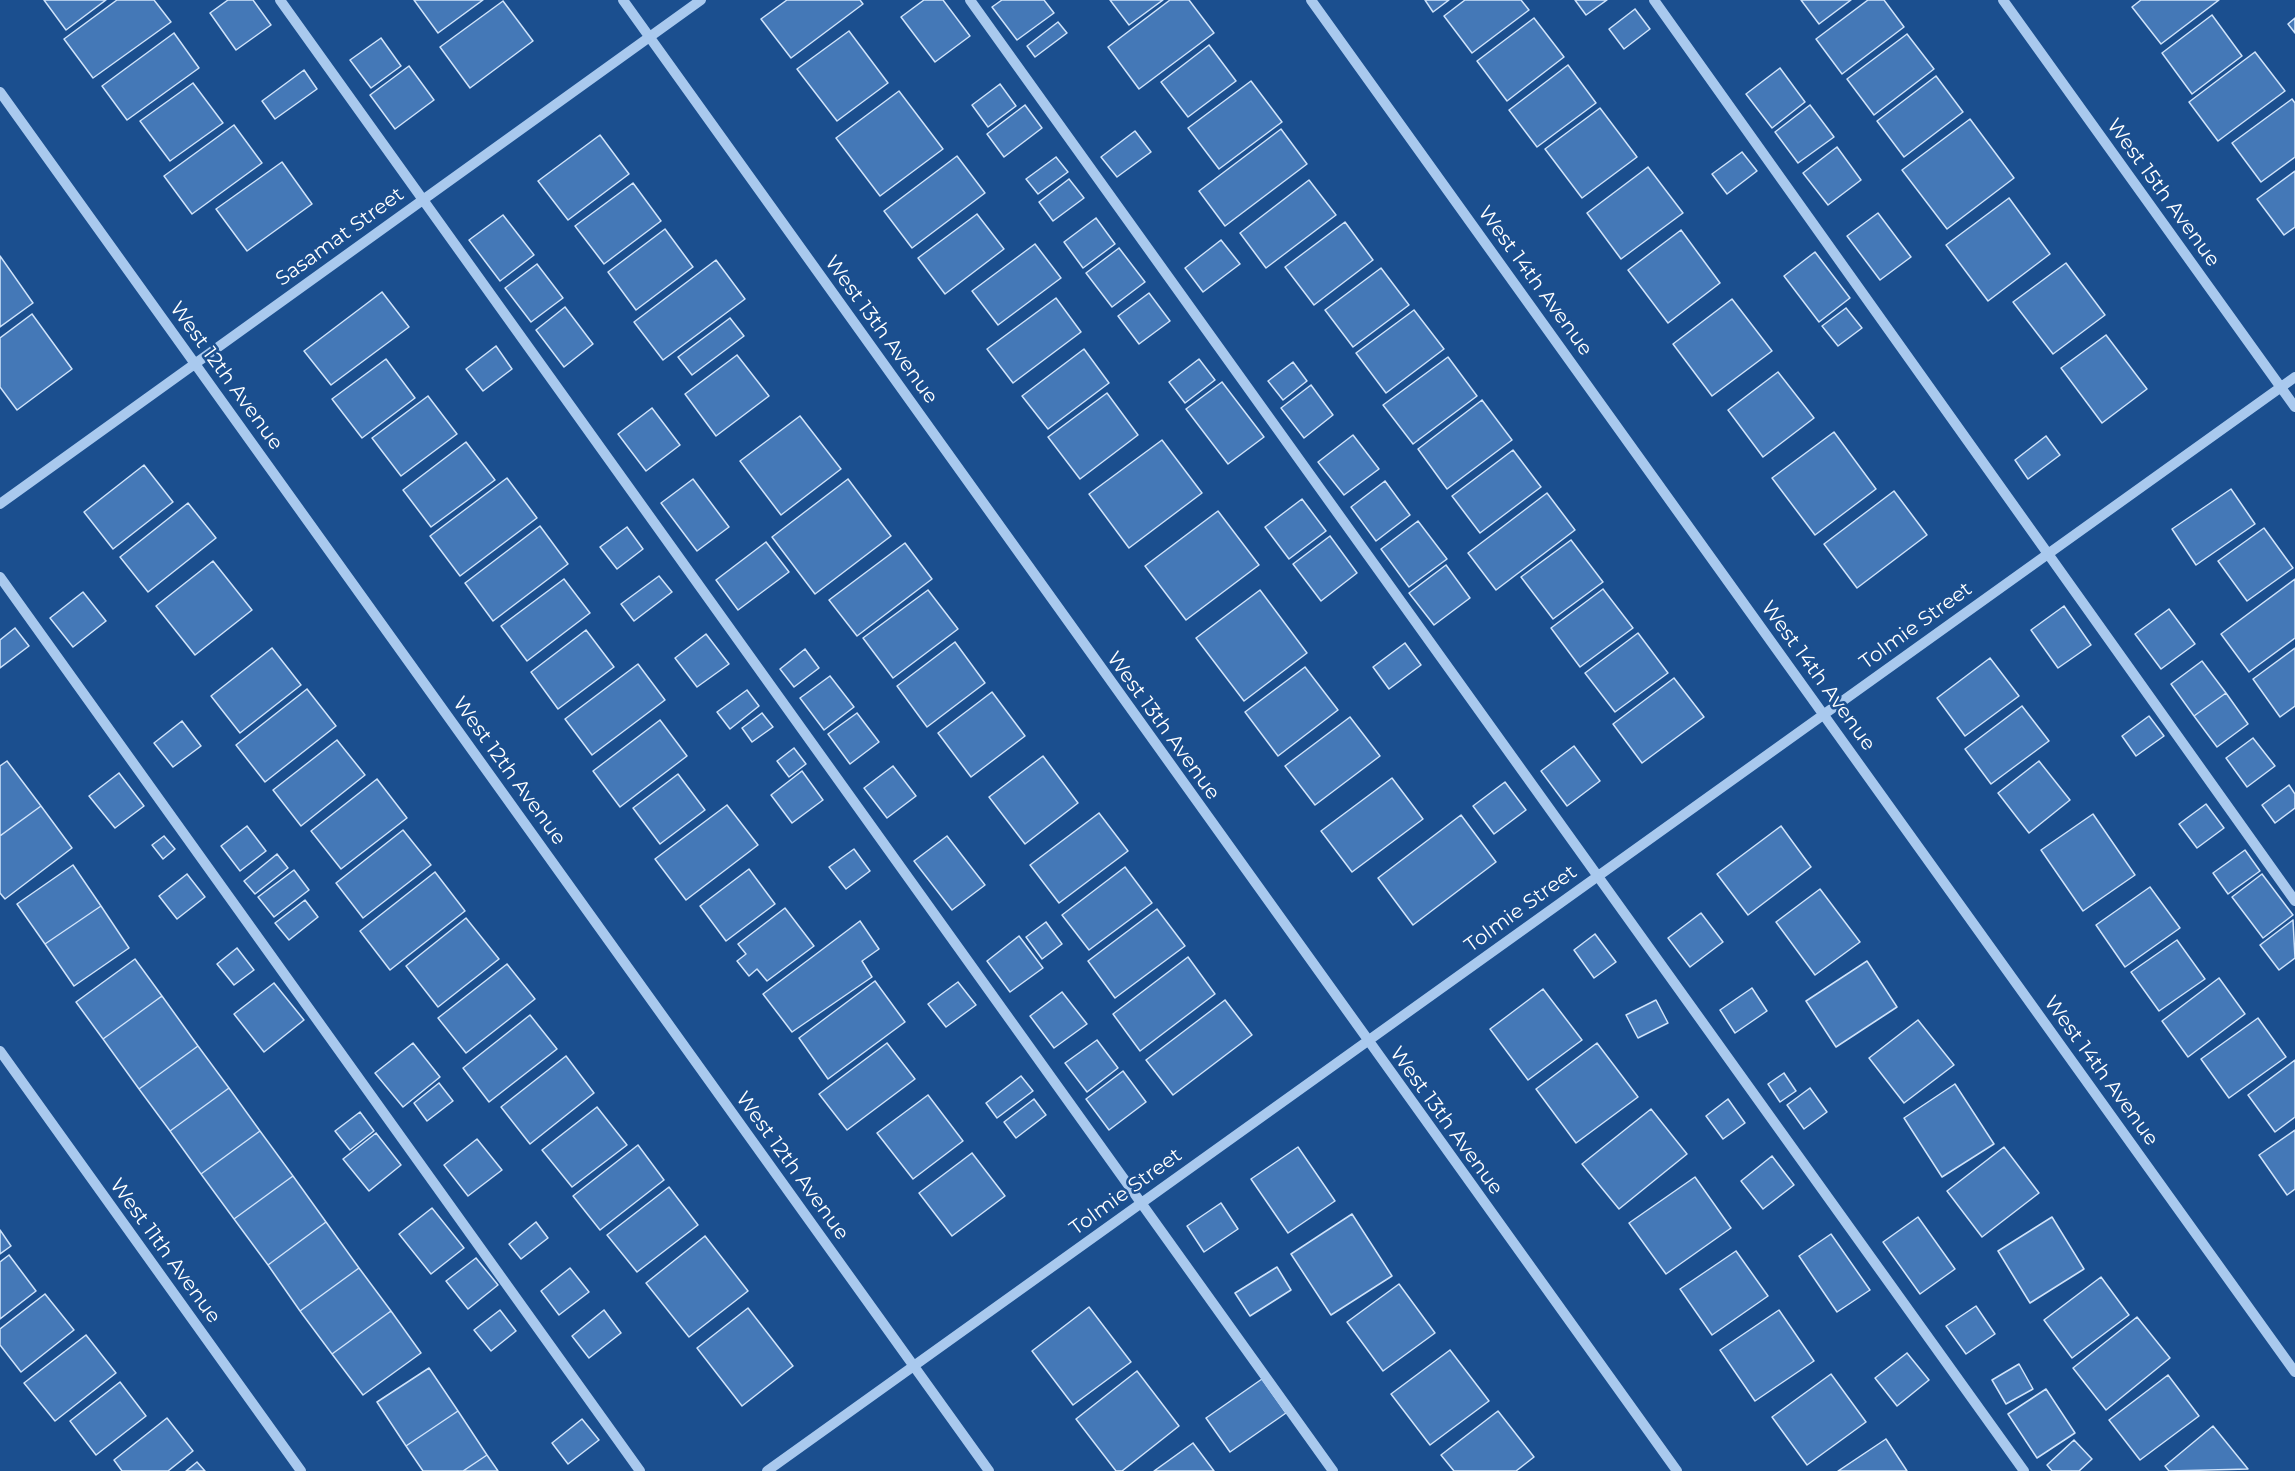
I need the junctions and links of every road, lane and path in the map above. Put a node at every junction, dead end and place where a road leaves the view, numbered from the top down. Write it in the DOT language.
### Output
graph roads {
  1 [pos="280,0"];
  2 [pos="623,0"];
  3 [pos="701,0"];
  4 [pos="970,0"];
  5 [pos="1311,0"];
  6 [pos="1654,0"];
  7 [pos="2003,0"];
  8 [pos="649,37"];
  9 [pos="0,92"];
  10 [pos="424,199"];
  11 [pos="195,364"];
  12 [pos="2295,377"];
  13 [pos="2281,387"];
  14 [pos="2295,407"];
  15 [pos="0,504"];
  16 [pos="2048,554"];
  17 [pos="0,577"];
  18 [pos="1824,715"];
  19 [pos="1599,876"];
  20 [pos="2295,901"];
  21 [pos="1367,1041"];
  22 [pos="0,1051"];
  23 [pos="1140,1204"];
  24 [pos="914,1366"];
  25 [pos="2295,1372"];
  26 [pos="302,1471"];
  27 [pos="640,1471"];
  28 [pos="767,1471"];
  29 [pos="989,1471"];
  30 [pos="1333,1471"];
  31 [pos="1677,1471"];
  32 [pos="2024,1471"];
  1 -- 10 [label="street"];
  2 -- 8 [label="street, West 13th Avenue"];
  3 -- 8 [label="street, Sasamat Street"];
  4 -- 19 [label="street"];
  5 -- 18 [label="street, West 14th Avenue"];
  6 -- 16 [label="street"];
  7 -- 13 [label="street, West 15th Avenue"];
  8 -- 10 [label="street, Sasamat Street"];
  8 -- 21 [label="street, West 13th Avenue"];
  9 -- 11 [label="street, West 12th Avenue"];
  10 -- 11 [label="street, Sasamat Street"];
  10 -- 23 [label="street"];
  11 -- 15 [label="street, Sasamat Street"];
  11 -- 24 [label="street, West 12th Avenue"];
  12 -- 13 [label="street, Tolmie Street"];
  13 -- 14 [label="street, West 15th Avenue"];
  13 -- 16 [label="street, Tolmie Street"];
  16 -- 18 [label="street, Tolmie Street"];
  16 -- 20 [label="street"];
  17 -- 27 [label="street"];
  18 -- 19 [label="street, Tolmie Street"];
  18 -- 25 [label="street, West 14th Avenue"];
  19 -- 21 [label="street, Tolmie Street"];
  19 -- 32 [label="street"];
  21 -- 23 [label="street, Tolmie Street"];
  21 -- 31 [label="street, West 13th Avenue"];
  22 -- 26 [label="street, West 11th Avenue"];
  23 -- 24 [label="street, Tolmie Street"];
  23 -- 30 [label="street"];
  24 -- 28 [label="street, Tolmie Street"];
  24 -- 29 [label="street, West 12th Avenue"];
}
